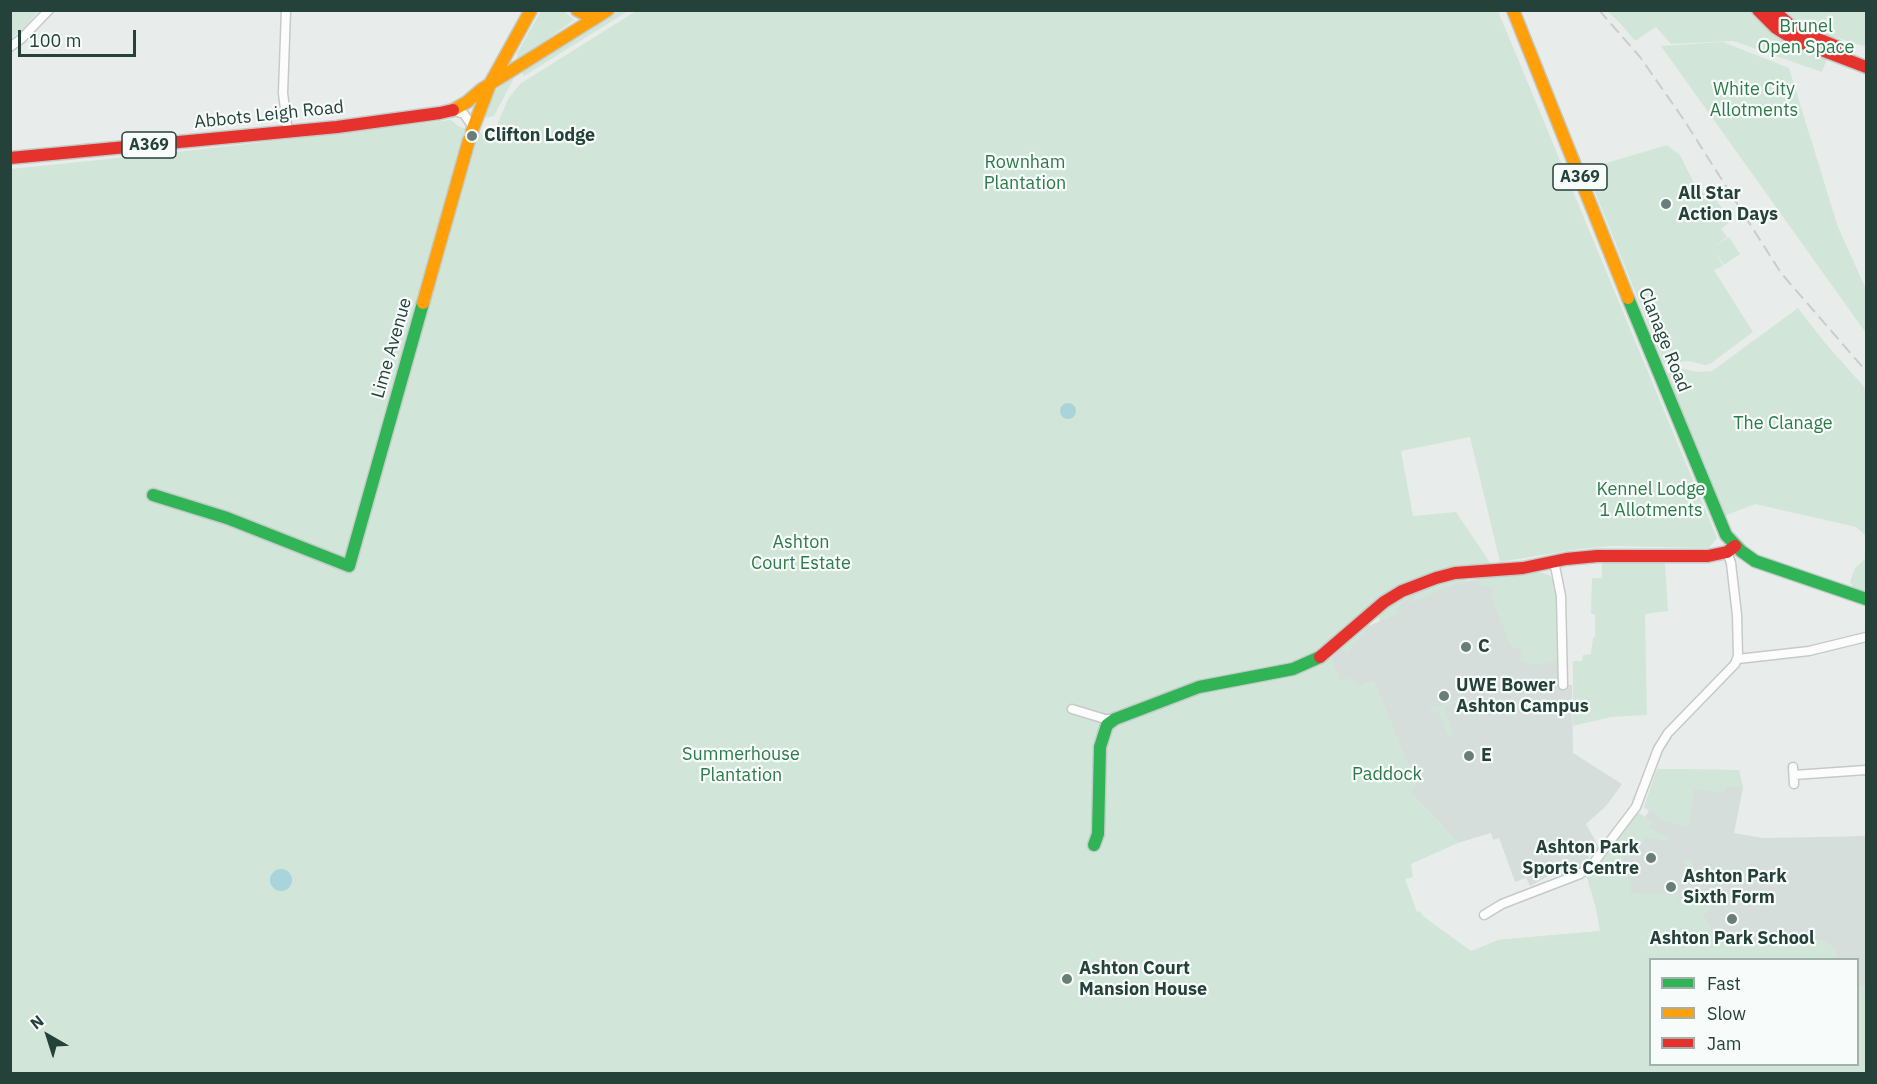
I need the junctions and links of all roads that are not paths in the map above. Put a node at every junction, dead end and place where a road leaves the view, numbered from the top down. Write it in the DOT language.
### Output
graph roads {
  1 [pos="49,10"];
  2 [pos="286,10"];
  3 [pos="531,10"];
  4 [pos="577,10"];
  5 [pos="608,10"];
  6 [pos="1514,10"];
  7 [pos="1758,10"];
  8 [pos="1773,10"];
  9 [pos="594,19"];
  10 [pos="10,47"];
  11 [pos="1866,56"];
  12 [pos="1866,67"];
  13 [pos="486,87"];
  14 [pos="452,110"];
  15 [pos="424,114"];
  16 [pos="288,132"];
  17 [pos="471,132"];
  18 [pos="10,158"];
  19 [pos="153,495"];
  20 [pos="1731,549"];
  21 [pos="1554,561"];
  22 [pos="1866,599"];
  23 [pos="1866,637"];
  24 [pos="1738,659"];
  25 [pos="1563,685"];
  26 [pos="1072,709"];
  27 [pos="1115,718"];
  28 [pos="1866,771"];
  29 [pos="1794,775"];
  30 [pos="1094,845"];
  31 [pos="1484,915"];
  1 -- 10 [label="street"];
  2 -- 16 [label="street"];
  3 -- 13 [label="main road, Lime Avenue"];
  4 -- 9 [label="main road"];
  5 -- 9 [label="main road, A369"];
  6 -- 20 [label="main road, Clanage Road / A369"];
  7 -- 12 [label="main road"];
  8 -- 11 [label="main road"];
  9 -- 13 [label="main road, A369"];
  13 -- 14 [label="main road, Abbots Leigh Road / A369"];
  13 -- 15 [label="main road, Abbots Leigh Road / A369"];
  13 -- 17 [label="main road, Lime Avenue"];
  14 -- 15 [label="main road, Abbots Leigh Road / A369"];
  14 -- 17 [label="street"];
  15 -- 16 [label="main road, Abbots Leigh Road / A369"];
  16 -- 18 [label="main road, Abbots Leigh Road / A369"];
  17 -- 19 [label="main road, Lime Avenue"];
  20 -- 21 [label="main road"];
  20 -- 22 [label="main road, Clanage Road / A369"];
  20 -- 24 [label="street"];
  21 -- 25 [label="street"];
  21 -- 27 [label="main road"];
  23 -- 24 [label="street"];
  24 -- 31 [label="street"];
  26 -- 27 [label="street"];
  27 -- 30 [label="main road"];
  28 -- 29 [label="street"];
}
